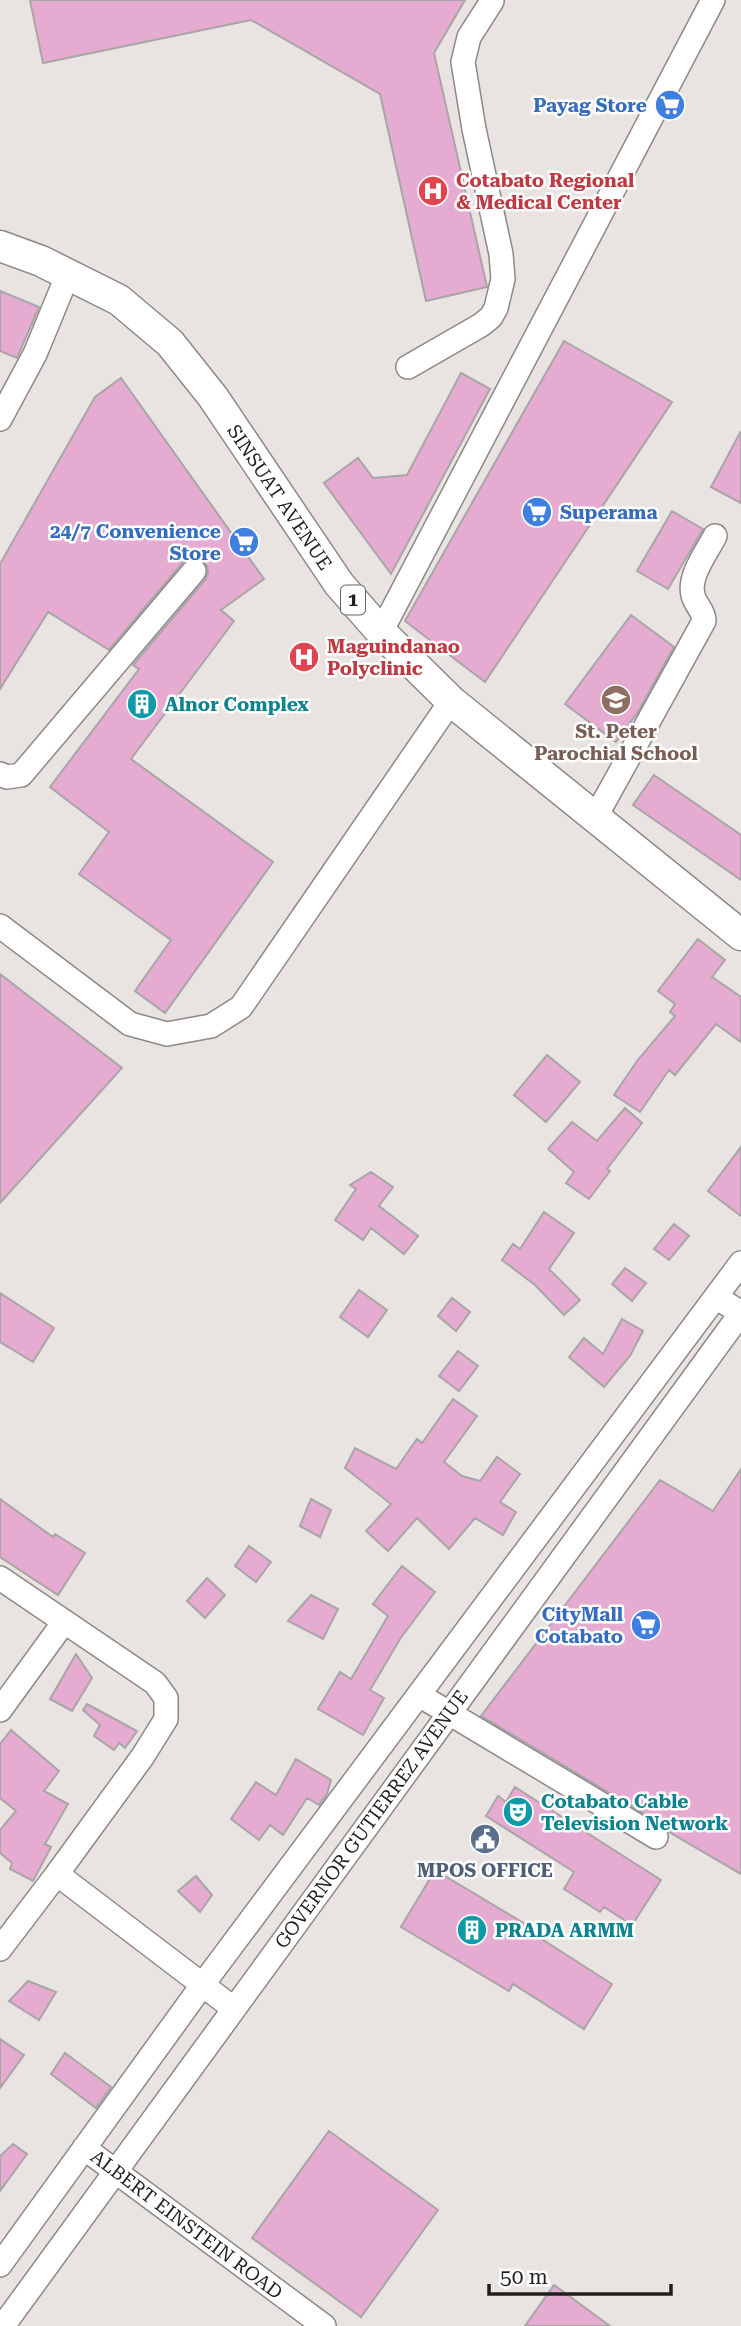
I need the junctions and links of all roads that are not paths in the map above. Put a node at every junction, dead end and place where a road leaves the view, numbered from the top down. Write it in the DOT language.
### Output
graph roads {
  1 [pos="713,0"];
  2 [pos="492,1"];
  3 [pos="0,246"];
  4 [pos="68,274"];
  5 [pos="408,368"];
  6 [pos="0,419"];
  7 [pos="715,536"];
  8 [pos="194,570"];
  9 [pos="381,632"];
  10 [pos="451,701"];
  11 [pos="1,776"];
  12 [pos="595,818"];
  13 [pos="738,924"];
  14 [pos="0,926"];
  15 [pos="741,1263"];
  16 [pos="716,1297"];
  17 [pos="741,1313"];
  18 [pos="0,1578"];
  19 [pos="64,1622"];
  20 [pos="419,1695"];
  21 [pos="0,1710"];
  22 [pos="448,1713"];
  23 [pos="656,1837"];
  24 [pos="57,1874"];
  25 [pos="0,1949"];
  26 [pos="203,1984"];
  27 [pos="233,2008"];
  28 [pos="84,2148"];
  29 [pos="116,2172"];
  30 [pos="0,2265"];
  31 [pos="3,2326"];
  32 [pos="324,2326"];
  1 -- 9 [label="street"];
  2 -- 5 [label="street"];
  3 -- 4 [label="main road, SINSUAT AVENUE / 1"];
  4 -- 6 [label="street"];
  4 -- 9 [label="main road, SINSUAT AVENUE / 1"];
  7 -- 12 [label="street"];
  8 -- 11 [label="street"];
  9 -- 10 [label="main road, SINSUAT AVENUE / 1"];
  10 -- 12 [label="main road, SINSUAT AVENUE / 1"];
  10 -- 14 [label="street"];
  12 -- 13 [label="main road, SINSUAT AVENUE / 1"];
  15 -- 16 [label="street, GOVERNOR GUTIERREZ AVENUE"];
  16 -- 17 [label="street"];
  16 -- 20 [label="street, GOVERNOR GUTIERREZ AVENUE"];
  17 -- 22 [label="street, GOVERNOR GUTIERREZ AVENUE"];
  18 -- 19 [label="street"];
  19 -- 21 [label="street"];
  19 -- 24 [label="street"];
  20 -- 22 [label="street"];
  20 -- 26 [label="street, GOVERNOR GUTIERREZ AVENUE"];
  22 -- 23 [label="street"];
  22 -- 27 [label="street, GOVERNOR GUTIERREZ AVENUE"];
  24 -- 25 [label="street"];
  24 -- 26 [label="street"];
  26 -- 27 [label="street"];
  26 -- 28 [label="street, GOVERNOR GUTIERREZ AVENUE"];
  27 -- 29 [label="street, GOVERNOR GUTIERREZ AVENUE"];
  28 -- 29 [label="street, ALBERT EINSTEIN ROAD"];
  28 -- 30 [label="street, GOVERNOR GUTIERREZ AVENUE"];
  29 -- 31 [label="street, GOVERNOR GUTIERREZ AVENUE"];
  29 -- 32 [label="street, ALBERT EINSTEIN ROAD"];
}
